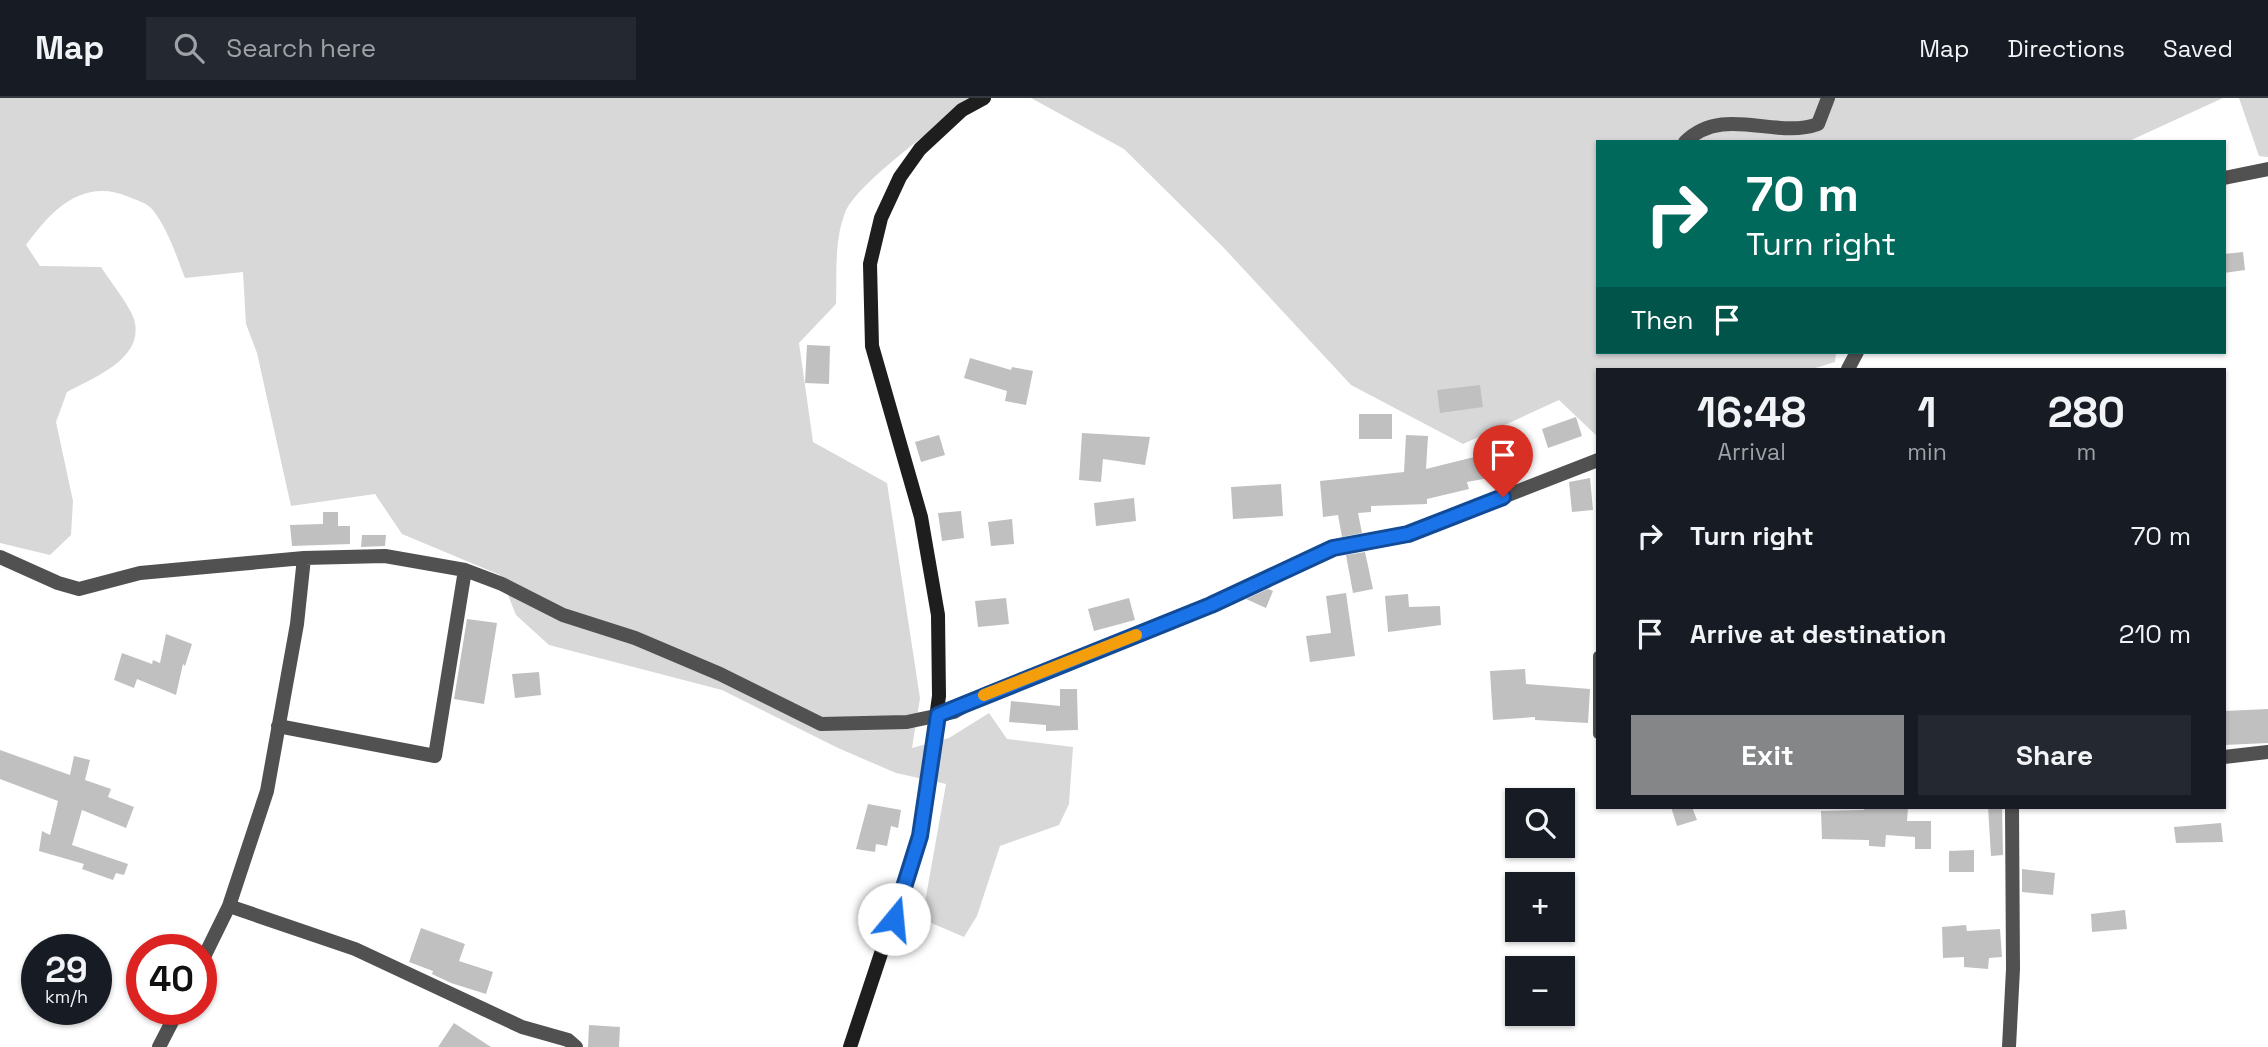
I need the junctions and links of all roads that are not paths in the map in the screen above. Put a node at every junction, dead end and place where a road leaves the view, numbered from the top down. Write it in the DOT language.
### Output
graph roads {
  1 [pos="984,98"];
  2 [pos="1829,98"];
  3 [pos="1687,140"];
  4 [pos="2268,169"];
  5 [pos="2226,178"];
  6 [pos="1596,461"];
  7 [pos="0,557"];
  8 [pos="304,558"];
  9 [pos="465,570"];
  10 [pos="938,715"];
  11 [pos="278,726"];
  12 [pos="2268,752"];
  13 [pos="2226,757"];
  14 [pos="2012,809"];
  15 [pos="229,906"];
  16 [pos="215,934"];
  17 [pos="170,1025"];
  18 [pos="159,1047"];
  19 [pos="576,1047"];
  20 [pos="850,1047"];
  21 [pos="2009,1047"];
  1 -- 10 [label="street"];
  2 -- 3 [label="street"];
  4 -- 5 [label="street"];
  6 -- 10 [label="street"];
  7 -- 8 [label="street"];
  8 -- 9 [label="street"];
  8 -- 11 [label="street"];
  9 -- 10 [label="street"];
  9 -- 11 [label="street"];
  10 -- 20 [label="street"];
  11 -- 15 [label="street"];
  12 -- 13 [label="street"];
  14 -- 21 [label="street"];
  15 -- 16 [label="street"];
  15 -- 19 [label="street"];
  17 -- 18 [label="street"];
}
